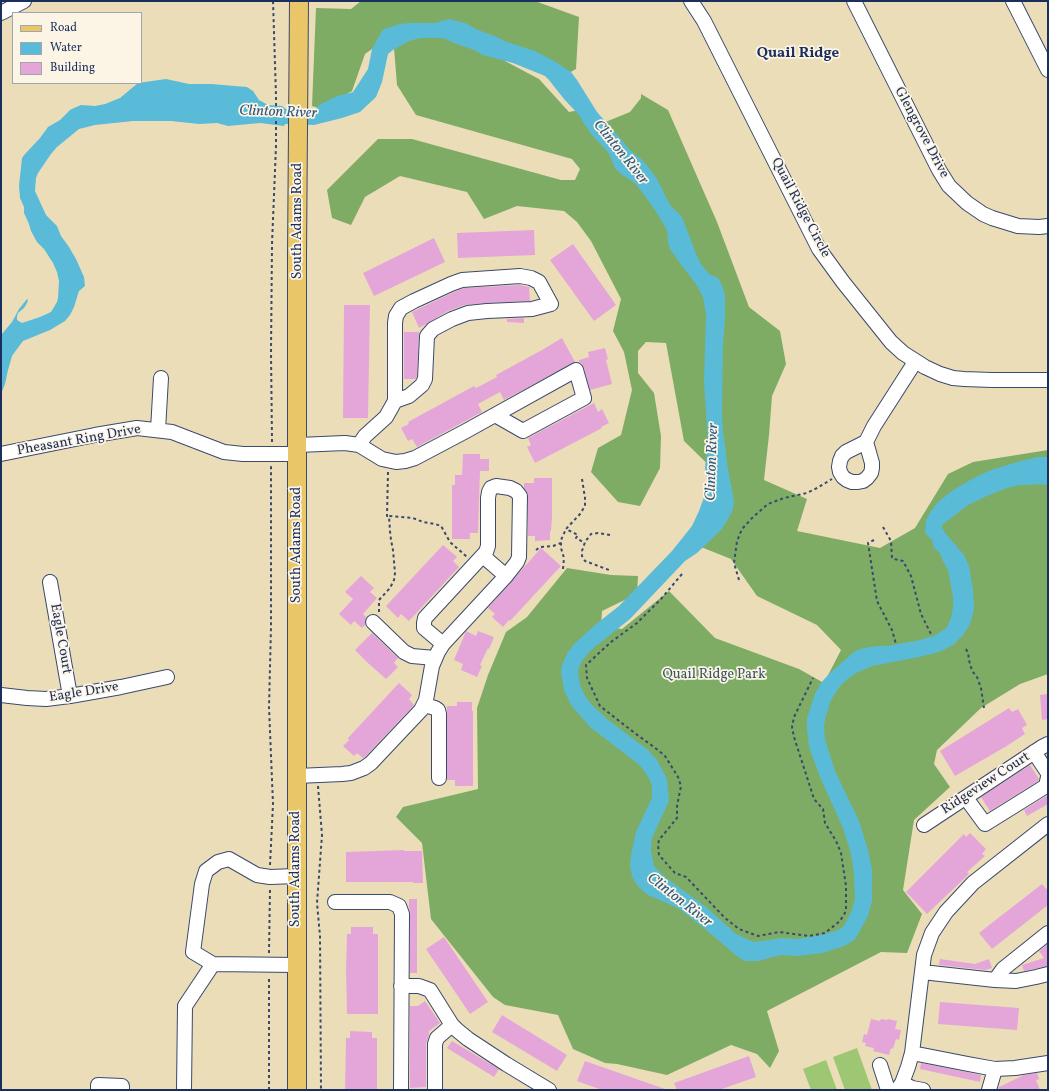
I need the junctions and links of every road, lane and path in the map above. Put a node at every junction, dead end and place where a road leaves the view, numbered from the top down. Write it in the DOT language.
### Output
graph roads {
  1 [pos="24,1"];
  2 [pos="273,1"];
  3 [pos="299,1"];
  4 [pos="691,1"];
  5 [pos="854,1"];
  6 [pos="1014,1"];
  7 [pos="1,13"];
  8 [pos="1048,70"];
  9 [pos="1048,226"];
  10 [pos="915,362"];
  11 [pos="161,378"];
  12 [pos="1048,380"];
  13 [pos="395,401"];
  14 [pos="495,415"];
  15 [pos="158,430"];
  16 [pos="866,442"];
  17 [pos="359,445"];
  18 [pos="298,449"];
  19 [pos="1,454"];
  20 [pos="271,455"];
  21 [pos="387,461"];
  22 [pos="842,475"];
  23 [pos="582,479"];
  24 [pos="389,516"];
  25 [pos="883,527"];
  26 [pos="566,528"];
  27 [pos="610,535"];
  28 [pos="874,540"];
  29 [pos="561,543"];
  30 [pos="585,543"];
  31 [pos="536,550"];
  32 [pos="476,558"];
  33 [pos="563,569"];
  34 [pos="611,569"];
  35 [pos="682,574"];
  36 [pos="506,576"];
  37 [pos="739,580"];
  38 [pos="50,582"];
  39 [pos="376,624"];
  40 [pos="932,636"];
  41 [pos="443,644"];
  42 [pos="896,644"];
  43 [pos="966,649"];
  44 [pos="435,658"];
  45 [pos="166,677"];
  46 [pos="813,678"];
  47 [pos="1,695"];
  48 [pos="70,696"];
  49 [pos="424,705"];
  50 [pos="984,708"];
  51 [pos="1048,744"];
  52 [pos="1034,752"];
  53 [pos="1048,773"];
  54 [pos="317,775"];
  55 [pos="297,776"];
  56 [pos="1048,777"];
  57 [pos="439,778"];
  58 [pos="966,798"];
  59 [pos="1048,824"];
  60 [pos="924,825"];
  61 [pos="296,876"];
  62 [pos="270,877"];
  63 [pos="335,902"];
  64 [pos="1048,933"];
  65 [pos="213,964"];
  66 [pos="270,965"];
  67 [pos="296,965"];
  68 [pos="922,972"];
  69 [pos="1048,974"];
  70 [pos="995,980"];
  71 [pos="401,986"];
  72 [pos="452,1025"];
  73 [pos="912,1053"];
  74 [pos="1048,1063"];
  75 [pos="880,1065"];
  76 [pos="995,1068"];
  77 [pos="899,1086"];
  78 [pos="122,1088"];
  79 [pos="98,1090"];
  80 [pos="184,1090"];
  81 [pos="269,1090"];
  82 [pos="297,1090"];
  83 [pos="321,1090"];
  84 [pos="401,1090"];
  85 [pos="435,1090"];
  86 [pos="549,1090"];
  87 [pos="888,1090"];
  88 [pos="923,1090"];
  89 [pos="989,1090"];
  1 -- 7 [label="street"];
  2 -- 20 [label="path"];
  3 -- 18 [label="main road, South Adams Road"];
  4 -- 10 [label="street, Quail Ridge Circle"];
  5 -- 9 [label="street, Glengrove Drive"];
  6 -- 8 [label="street"];
  10 -- 12 [label="street, Quail Ridge Circle"];
  10 -- 16 [label="street"];
  11 -- 15 [label="street"];
  13 -- 13 [label="street"];
  13 -- 17 [label="street"];
  14 -- 14 [label="street"];
  14 -- 21 [label="street"];
  15 -- 19 [label="street, Pheasant Ring Drive"];
  15 -- 20 [label="street, Pheasant Ring Drive"];
  16 -- 22 [label="street"];
  16 -- 22 [label="street"];
  17 -- 18 [label="street, Pheasant Ring Drive"];
  17 -- 21 [label="street"];
  18 -- 20 [label="street, Pheasant Ring Drive"];
  18 -- 55 [label="main road, South Adams Road"];
  20 -- 62 [label="path"];
  21 -- 24 [label="path"];
  22 -- 37 [label="path"];
  23 -- 26 [label="path"];
  24 -- 32 [label="path"];
  24 -- 39 [label="path"];
  25 -- 40 [label="path"];
  26 -- 29 [label="path"];
  26 -- 30 [label="path"];
  27 -- 30 [label="path"];
  28 -- 42 [label="path"];
  29 -- 31 [label="path"];
  29 -- 33 [label="path"];
  30 -- 34 [label="path"];
  32 -- 36 [label="street"];
  32 -- 36 [label="street"];
  32 -- 41 [label="street"];
  35 -- 46 [label="path"];
  36 -- 41 [label="street"];
  38 -- 48 [label="street, Eagle Court"];
  39 -- 44 [label="street"];
  41 -- 44 [label="street"];
  43 -- 50 [label="path"];
  44 -- 49 [label="street"];
  45 -- 48 [label="street, Eagle Drive"];
  47 -- 48 [label="street, Eagle Drive"];
  49 -- 54 [label="street"];
  49 -- 57 [label="street"];
  51 -- 52 [label="street, Ridgeview Court"];
  52 -- 53 [label="street"];
  52 -- 58 [label="street, Ridgeview Court"];
  54 -- 55 [label="street"];
  54 -- 83 [label="path"];
  55 -- 61 [label="main road, South Adams Road"];
  56 -- 58 [label="street"];
  58 -- 60 [label="street, Ridgeview Court"];
  59 -- 68 [label="street"];
  61 -- 62 [label="street"];
  61 -- 67 [label="main road, South Adams Road"];
  62 -- 65 [label="street"];
  62 -- 66 [label="path"];
  63 -- 71 [label="street"];
  64 -- 70 [label="street"];
  65 -- 66 [label="street"];
  65 -- 80 [label="street"];
  66 -- 67 [label="street"];
  66 -- 81 [label="path"];
  67 -- 82 [label="main road, South Adams Road"];
  68 -- 70 [label="street"];
  68 -- 73 [label="street"];
  69 -- 70 [label="street"];
  71 -- 72 [label="street"];
  71 -- 84 [label="street"];
  72 -- 85 [label="street"];
  72 -- 86 [label="street"];
  73 -- 76 [label="street"];
  73 -- 77 [label="street"];
  74 -- 76 [label="street"];
  75 -- 87 [label="street"];
  76 -- 89 [label="street"];
  77 -- 88 [label="street"];
  78 -- 79 [label="street"];
}
